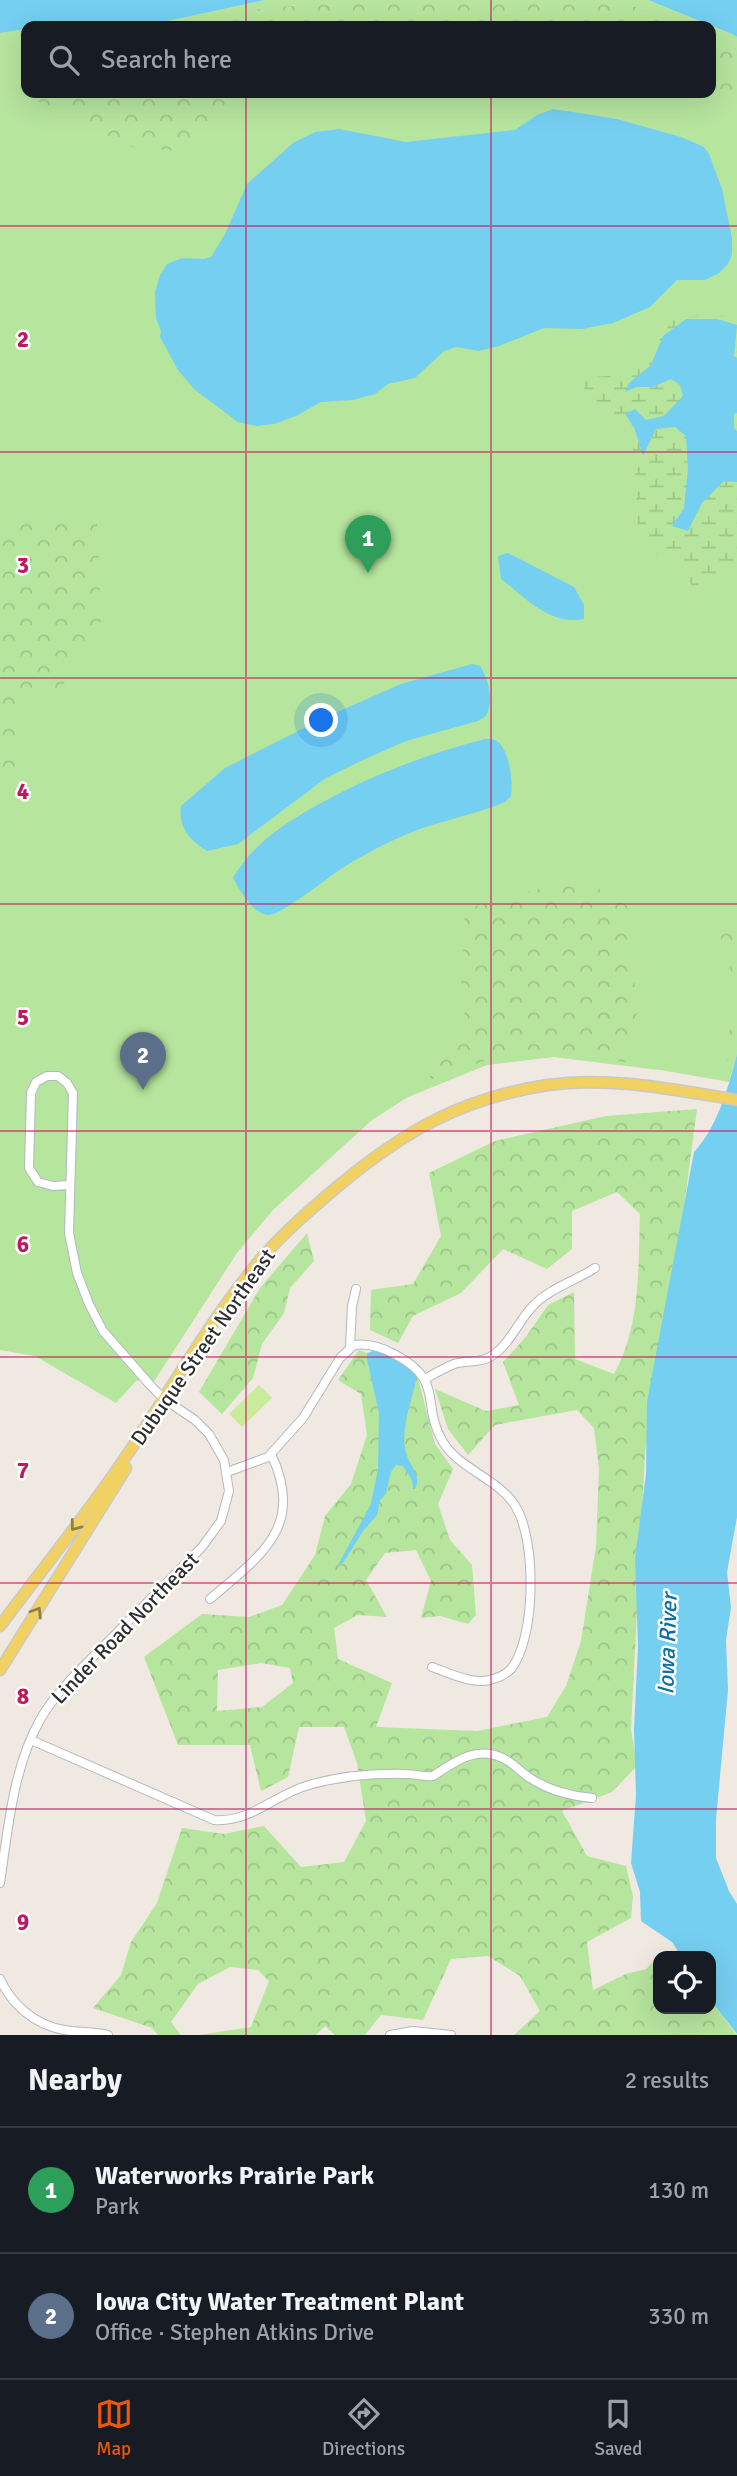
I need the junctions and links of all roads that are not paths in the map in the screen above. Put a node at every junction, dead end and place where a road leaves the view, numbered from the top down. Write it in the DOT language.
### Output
graph roads {
  1 [pos="737,1100"];
  2 [pos="69,1185"];
  3 [pos="596,1268"];
  4 [pos="356,1289"];
  5 [pos="350,1348"];
  6 [pos="425,1379"];
  7 [pos="164,1399"];
  8 [pos="157,1410"];
  9 [pos="271,1454"];
  10 [pos="227,1472"];
  11 [pos="210,1599"];
  12 [pos="0,1626"];
  13 [pos="432,1667"];
  14 [pos="0,1670"];
  15 [pos="31,1740"];
  16 [pos="592,1798"];
  17 [pos="0,1883"];
  18 [pos="0,1979"];
  19 [pos="108,2035"];
  20 [pos="390,2035"];
  21 [pos="451,2035"];
  1 -- 7 [label="main road, Dubuque Street Northeast"];
  2 -- 2 [label="street, Linder Road Northeast"];
  2 -- 7 [label="street, Linder Road Northeast"];
  3 -- 6 [label="street"];
  4 -- 5 [label="street"];
  5 -- 6 [label="street"];
  5 -- 9 [label="street"];
  6 -- 13 [label="street"];
  7 -- 8 [label="main road, Dubuque Street Northeast"];
  7 -- 10 [label="street, Linder Road Northeast"];
  8 -- 12 [label="main road, Dubuque Street Northeast, one-way"];
  14 -- 8 [label="main road, one-way"];
  9 -- 10 [label="street"];
  9 -- 11 [label="street"];
  10 -- 15 [label="street, Linder Road Northeast"];
  15 -- 16 [label="street"];
  15 -- 17 [label="street, Linder Road Northeast"];
  18 -- 19 [label="street"];
  20 -- 21 [label="street"];
}
